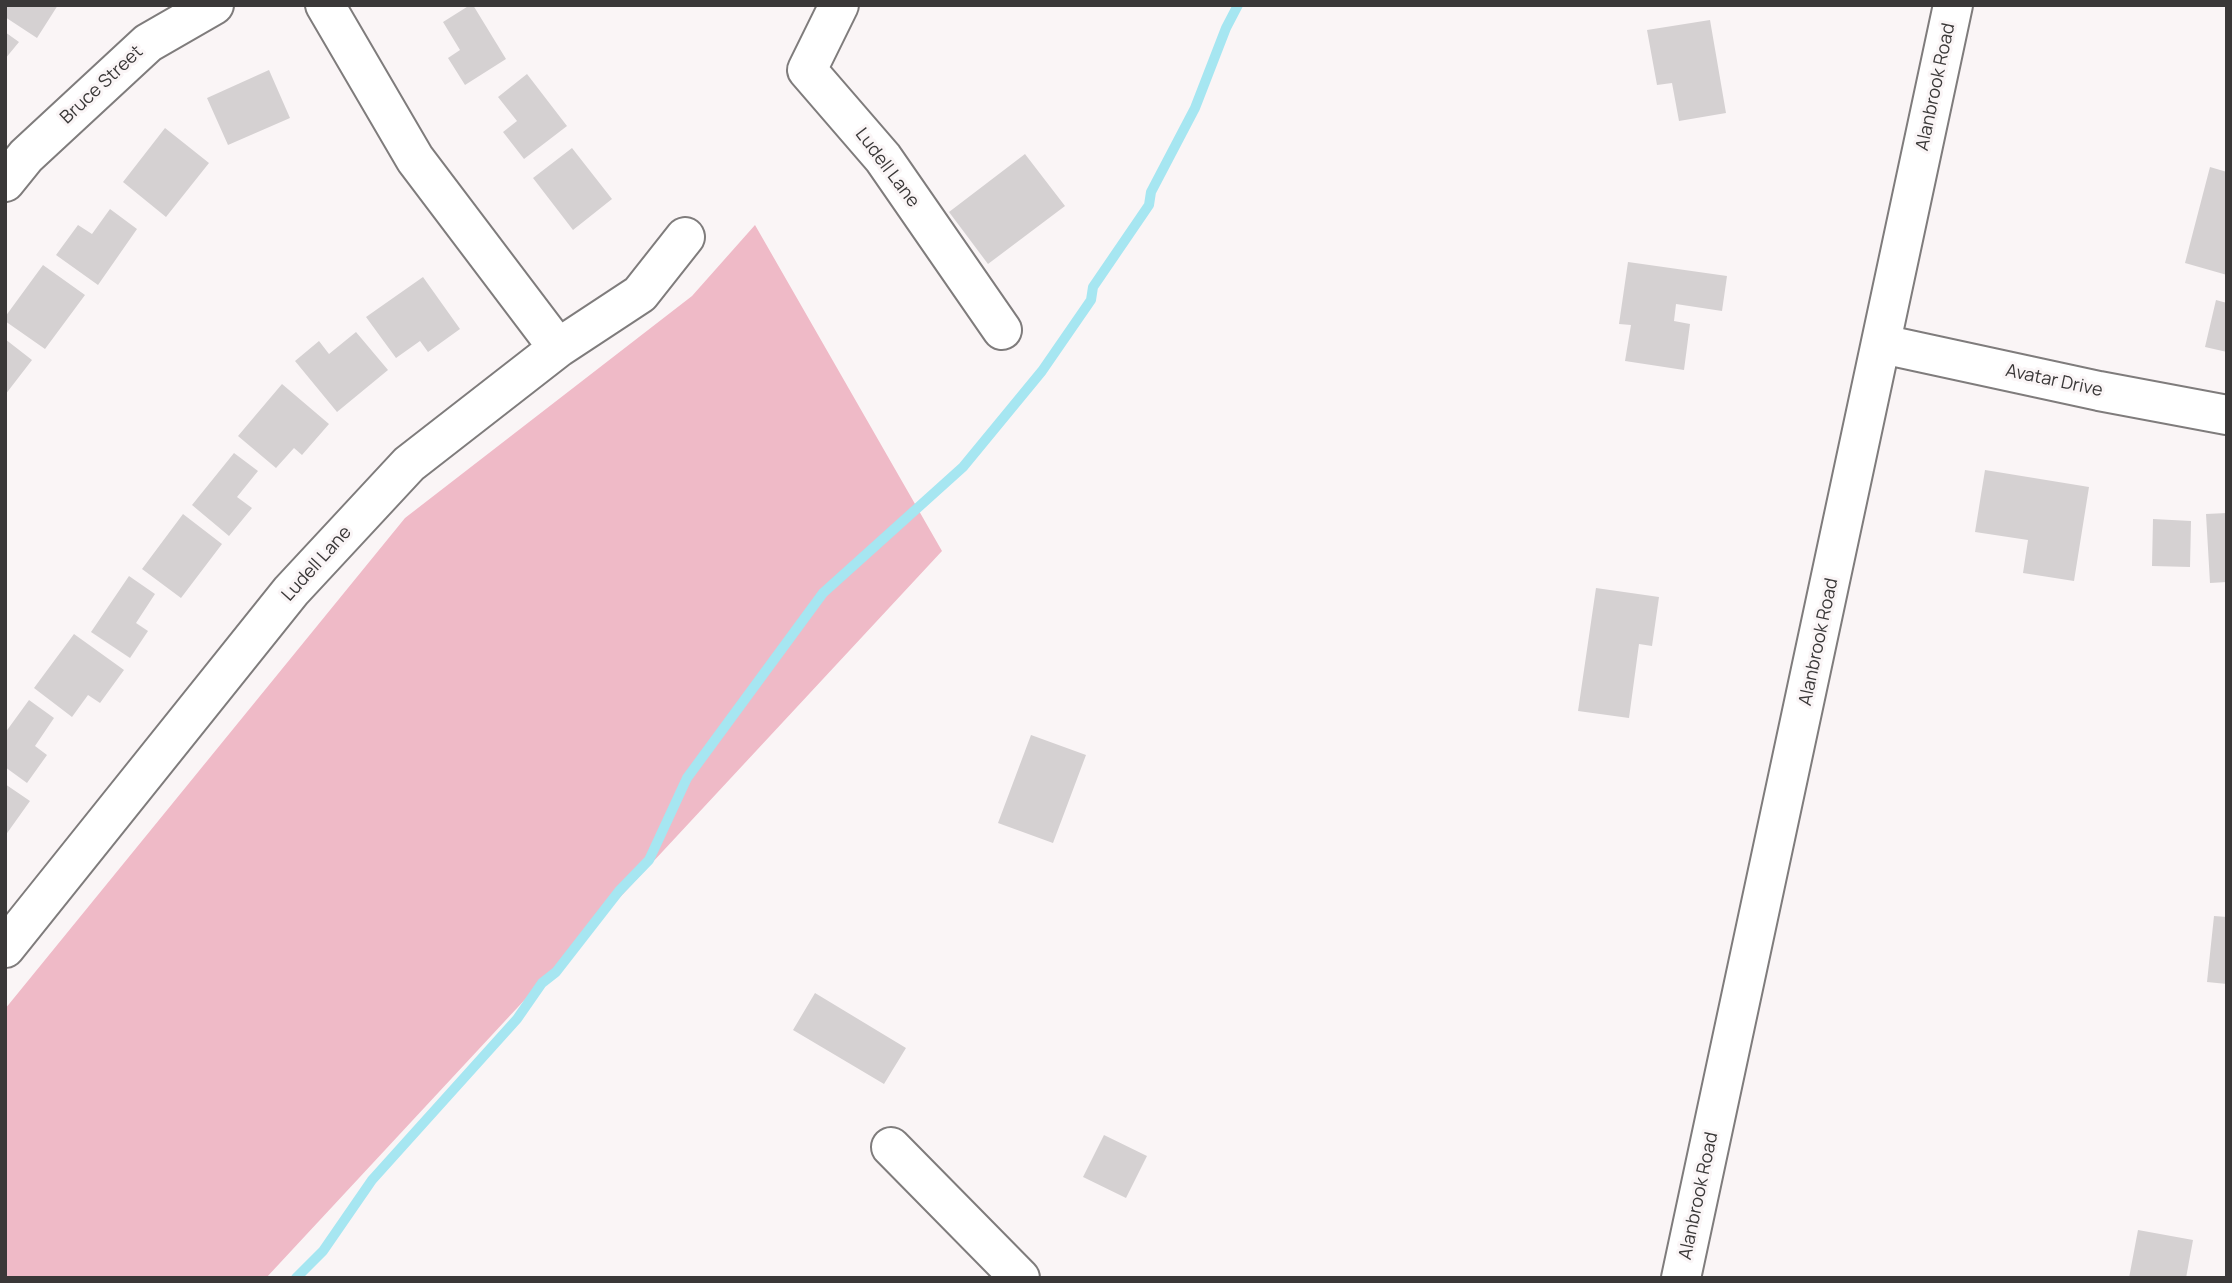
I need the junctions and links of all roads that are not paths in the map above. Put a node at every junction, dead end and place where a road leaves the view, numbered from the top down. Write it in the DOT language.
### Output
graph roads {
  1 [pos="214,5"];
  2 [pos="325,5"];
  3 [pos="839,5"];
  4 [pos="1953,5"];
  5 [pos="5,182"];
  6 [pos="685,236"];
  7 [pos="1002,330"];
  8 [pos="1882,344"];
  9 [pos="558,348"];
  10 [pos="2227,415"];
  11 [pos="5,948"];
  12 [pos="891,1147"];
  13 [pos="1020,1278"];
  14 [pos="1681,1278"];
  1 -- 5 [label="street, Bruce Street"];
  2 -- 9 [label="street"];
  3 -- 7 [label="street, Ludell Lane"];
  4 -- 8 [label="street, Alanbrook Road"];
  6 -- 9 [label="street, Ludell Lane"];
  8 -- 10 [label="street, Avatar Drive"];
  8 -- 14 [label="street, Alanbrook Road"];
  9 -- 11 [label="street, Ludell Lane"];
  12 -- 13 [label="street"];
}
